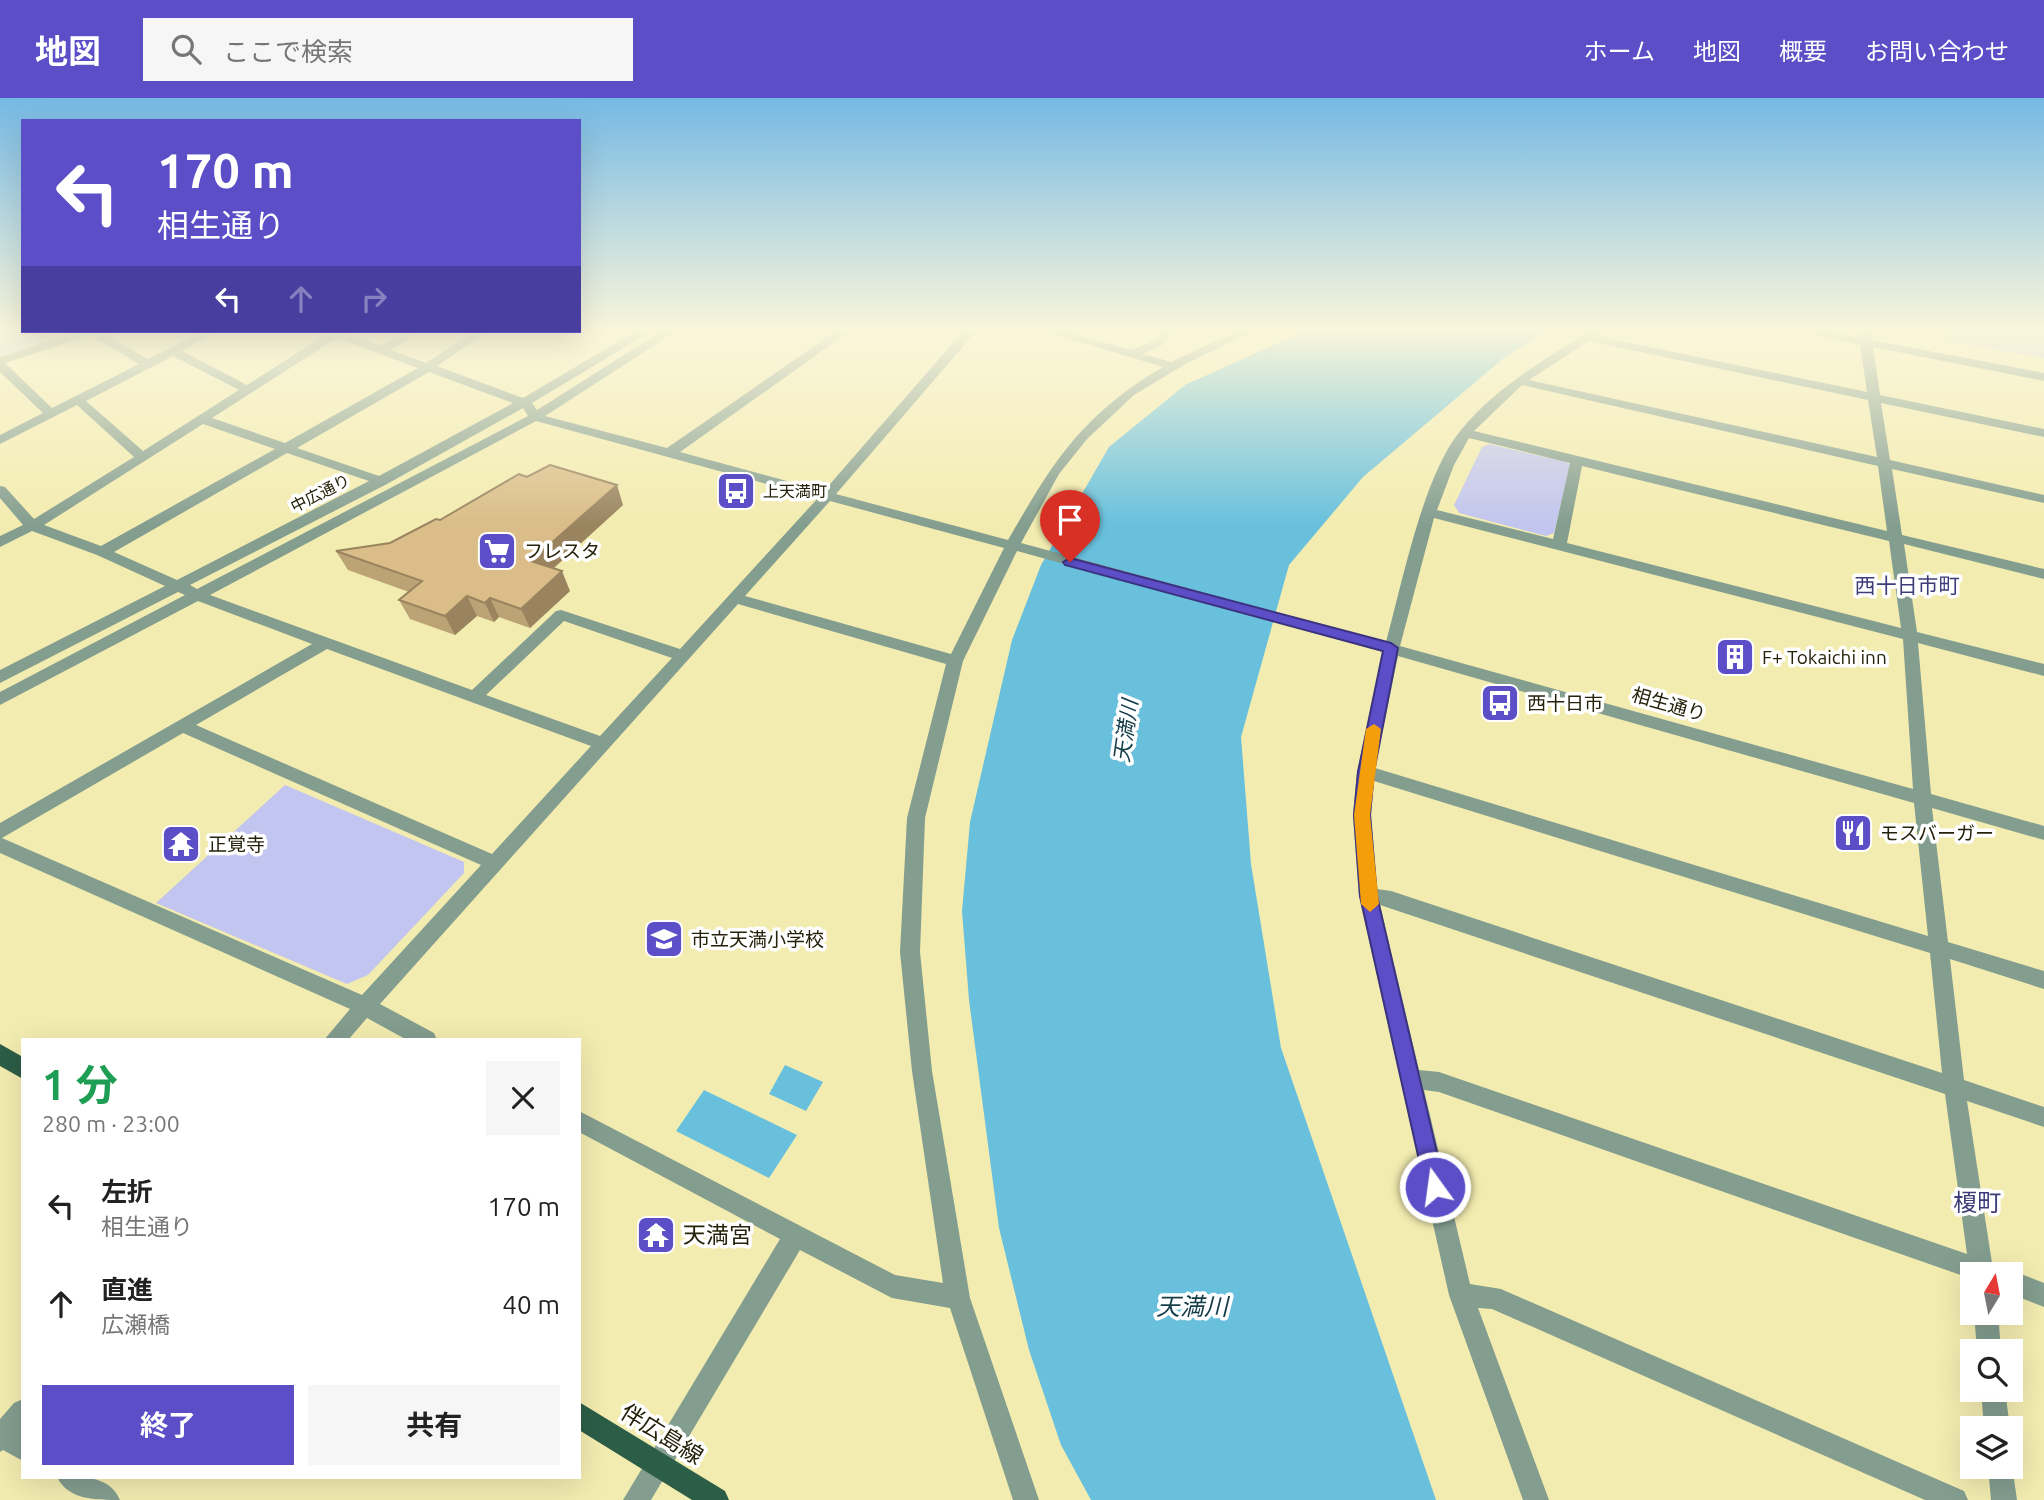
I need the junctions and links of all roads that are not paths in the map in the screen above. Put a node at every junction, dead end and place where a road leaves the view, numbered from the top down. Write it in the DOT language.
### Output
graph roads {
  1 [pos="31,394"];
  2 [pos="89,394"];
  3 [pos="242,394"];
  4 [pos="380,394"];
  5 [pos="494,394"];
  6 [pos="554,394"];
  7 [pos="558,394"];
  8 [pos="753,394"];
  9 [pos="915,394"];
  10 [pos="1127,394"];
  11 [pos="1503,394"];
  12 [pos="1579,394"];
  13 [pos="1854,394"];
  14 [pos="1874,394"];
  15 [pos="1875,399"];
  16 [pos="78,400"];
  17 [pos="531,410"];
  18 [pos="51,414"];
  19 [pos="204,420"];
  20 [pos="1465,433"];
  21 [pos="2044,433"];
  22 [pos="0,440"];
  23 [pos="288,447"];
  24 [pos="668,454"];
  25 [pos="143,458"];
  26 [pos="1577,460"];
  27 [pos="1885,463"];
  28 [pos="382,481"];
  29 [pos="0,490"];
  30 [pos="827,495"];
  31 [pos="2044,499"];
  32 [pos="1429,513"];
  33 [pos="32,526"];
  34 [pos="1897,539"];
  35 [pos="0,542"];
  36 [pos="1559,545"];
  37 [pos="1012,546"];
  38 [pos="102,552"];
  39 [pos="2044,574"];
  40 [pos="177,584"];
  41 [pos="199,594"];
  42 [pos="733,598"];
  43 [pos="1910,634"];
  44 [pos="325,643"];
  45 [pos="1391,648"];
  46 [pos="681,655"];
  47 [pos="955,661"];
  48 [pos="2044,670"];
  49 [pos="0,677"];
  50 [pos="475,696"];
  51 [pos="0,699"];
  52 [pos="182,726"];
  53 [pos="602,743"];
  54 [pos="1366,772"];
  55 [pos="1922,797"];
  56 [pos="0,832"];
  57 [pos="2044,833"];
  58 [pos="0,845"];
  59 [pos="494,863"];
  60 [pos="1368,896"];
  61 [pos="1938,946"];
  62 [pos="2044,980"];
  63 [pos="363,1005"];
  64 [pos="336,1038"];
  65 [pos="423,1038"];
  66 [pos="0,1054"];
  67 [pos="21,1068"];
  68 [pos="1409,1079"];
  69 [pos="1954,1086"];
  70 [pos="2044,1117"];
  71 [pos="581,1122"];
  72 [pos="795,1236"];
  73 [pos="1983,1262"];
  74 [pos="1960,1264"];
  75 [pos="2023,1287"];
  76 [pos="1461,1295"];
  77 [pos="2044,1295"];
  78 [pos="958,1298"];
  79 [pos="21,1415"];
  80 [pos="581,1416"];
  81 [pos="6,1439"];
  82 [pos="658,1464"];
  83 [pos="72,1479"];
  84 [pos="2002,1479"];
  85 [pos="107,1500"];
  86 [pos="636,1500"];
  87 [pos="716,1500"];
  88 [pos="1026,1500"];
  89 [pos="1536,1500"];
  90 [pos="1955,1500"];
  91 [pos="2004,1500"];
  1 -- 18 [label="street"];
  2 -- 16 [label="street"];
  3 -- 19 [label="street"];
  4 -- 23 [label="street"];
  5 -- 17 [label="street, 相生通り"];
  6 -- 17 [label="street, 中広通り"];
  7 -- 17 [label="street"];
  8 -- 24 [label="street"];
  9 -- 30 [label="street"];
  10 -- 37 [label="street"];
  11 -- 20 [label="street"];
  12 -- 27 [label="street"];
  13 -- 15 [label="street"];
  14 -- 15 [label="street"];
  15 -- 21 [label="street"];
  15 -- 27 [label="street"];
  16 -- 18 [label="street"];
  16 -- 25 [label="street"];
  17 -- 24 [label="street, 相生通り"];
  17 -- 28 [label="street, 中広通り"];
  17 -- 41 [label="street"];
  18 -- 22 [label="street"];
  19 -- 23 [label="street"];
  19 -- 25 [label="street"];
  20 -- 26 [label="street"];
  20 -- 32 [label="street"];
  23 -- 28 [label="street"];
  23 -- 38 [label="street"];
  24 -- 30 [label="street, 相生通り"];
  25 -- 33 [label="street"];
  26 -- 34 [label="street"];
  26 -- 36 [label="street"];
  27 -- 31 [label="street"];
  27 -- 34 [label="street"];
  28 -- 40 [label="street, 中広通り"];
  29 -- 33 [label="street"];
  30 -- 37 [label="street, 相生通り"];
  30 -- 42 [label="street"];
  32 -- 36 [label="street"];
  32 -- 45 [label="street"];
  33 -- 35 [label="street"];
  33 -- 38 [label="street"];
  34 -- 39 [label="street"];
  34 -- 43 [label="street"];
  36 -- 43 [label="street"];
  37 -- 45 [label="street, 相生通り"];
  37 -- 47 [label="street"];
  38 -- 40 [label="street"];
  40 -- 41 [label="street"];
  40 -- 49 [label="street, 中広通り"];
  41 -- 44 [label="street"];
  41 -- 51 [label="street"];
  42 -- 46 [label="street"];
  42 -- 47 [label="street"];
  43 -- 48 [label="street"];
  43 -- 55 [label="street"];
  44 -- 50 [label="street"];
  44 -- 52 [label="street"];
  45 -- 54 [label="street"];
  45 -- 55 [label="street, 相生通り"];
  46 -- 50 [label="street"];
  46 -- 53 [label="street"];
  47 -- 78 [label="street"];
  50 -- 53 [label="street"];
  52 -- 56 [label="street"];
  52 -- 59 [label="street"];
  53 -- 59 [label="street"];
  54 -- 60 [label="street"];
  54 -- 61 [label="street"];
  55 -- 57 [label="street, 相生通り"];
  55 -- 61 [label="street"];
  58 -- 63 [label="street"];
  59 -- 63 [label="street"];
  60 -- 68 [label="street"];
  60 -- 69 [label="street"];
  61 -- 62 [label="street"];
  61 -- 69 [label="street"];
  63 -- 64 [label="street"];
  63 -- 65 [label="street"];
  66 -- 67 [label="main road"];
  68 -- 74 [label="street"];
  68 -- 76 [label="street"];
  69 -- 70 [label="street"];
  69 -- 73 [label="street"];
  71 -- 72 [label="street"];
  72 -- 78 [label="street"];
  72 -- 82 [label="street"];
  75 -- 77 [label="street"];
  76 -- 89 [label="street"];
  76 -- 90 [label="street"];
  78 -- 88 [label="street"];
  79 -- 81 [label="street"];
  80 -- 82 [label="main road, 伴広島線"];
  82 -- 86 [label="street"];
  82 -- 87 [label="main road, 伴広島線"];
  83 -- 85 [label="street"];
  84 -- 91 [label="street"];
}
